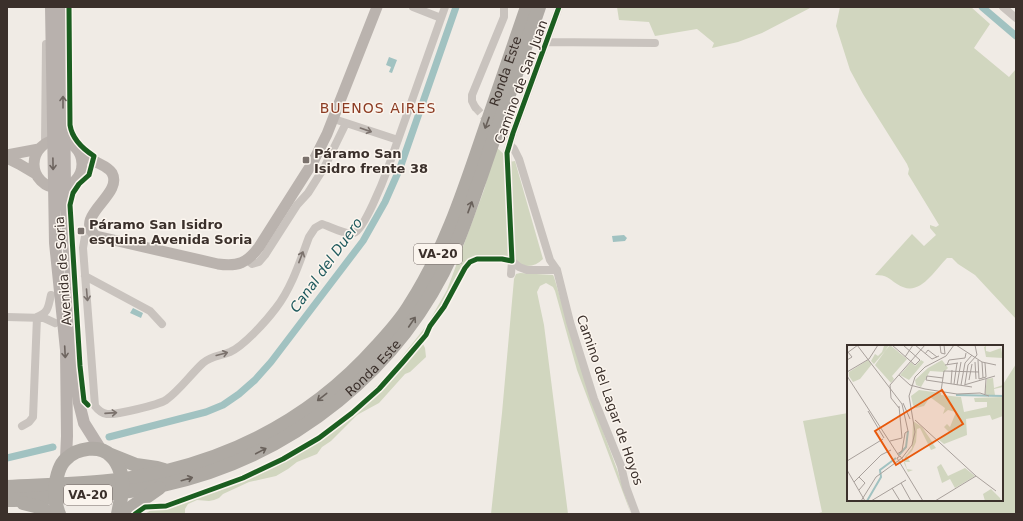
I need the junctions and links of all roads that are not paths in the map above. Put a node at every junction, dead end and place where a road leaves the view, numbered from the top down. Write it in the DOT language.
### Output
graph roads {
  1 [pos="46,7"];
  2 [pos="52,7"];
  3 [pos="63,7"];
  4 [pos="377,7"];
  5 [pos="413,7"];
  6 [pos="445,7"];
  7 [pos="504,7"];
  8 [pos="527,7"];
  9 [pos="539,7"];
  10 [pos="559,7"];
  11 [pos="1005,8"];
  12 [pos="441,18"];
  13 [pos="1016,18"];
  14 [pos="546,42"];
  15 [pos="655,43"];
  16 [pos="475,107"];
  17 [pos="334,119"];
  18 [pos="346,123"];
  19 [pos="398,140"];
  20 [pos="50,143"];
  21 [pos="76,148"];
  22 [pos="514,149"];
  23 [pos="7,155"];
  24 [pos="7,158"];
  25 [pos="104,166"];
  26 [pos="36,174"];
  27 [pos="79,175"];
  28 [pos="59,187"];
  29 [pos="92,232"];
  30 [pos="247,260"];
  31 [pos="512,261"];
  32 [pos="557,270"];
  33 [pos="511,274"];
  34 [pos="85,276"];
  35 [pos="51,295"];
  36 [pos="7,317"];
  37 [pos="37,317"];
  38 [pos="55,323"];
  39 [pos="162,324"];
  40 [pos="22,426"];
  41 [pos="106,453"];
  42 [pos="63,462"];
  43 [pos="168,471"];
  44 [pos="163,485"];
  45 [pos="122,486"];
  46 [pos="55,491"];
  47 [pos="10,494"];
  48 [pos="51,514"];
  49 [pos="59,514"];
  50 [pos="118,514"];
  51 [pos="122,514"];
  52 [pos="636,514"];
  1 -- 20 [label="street, Avenida de Soria"];
  2 -- 20 [label="main road, Avenida de Soria"];
  20 -- 3 [label="main road, Avenida de Soria, one-way"];
  4 -- 17 [label="street"];
  5 -- 12 [label="street"];
  6 -- 12 [label="street"];
  7 -- 16 [label="street"];
  8 -- 43 [label="highway, Ronda Este / VA-20, one-way"];
  44 -- 9 [label="highway, Ronda Este / VA-20, one-way"];
  10 -- 14 [label="street, Camino de San Juan"];
  11 -- 13 [label="street"];
  12 -- 19 [label="street"];
  14 -- 15 [label="street, Camino de San Juan"];
  14 -- 31 [label="street, Camino de San Juan"];
  17 -- 18 [label="street"];
  17 -- 30 [label="street"];
  18 -- 19 [label="street, one-way"];
  18 -- 30 [label="street"];
  34 -- 19 [label="street, one-way"];
  20 -- 21 [label="street"];
  20 -- 23 [label="street"];
  20 -- 26 [label="street"];
  20 -- 28 [label="main road, Avenida de Soria"];
  21 -- 25 [label="street"];
  21 -- 27 [label="street"];
  22 -- 32 [label="street, Camino del Lagar de Hoyos"];
  24 -- 26 [label="street"];
  25 -- 27 [label="street"];
  25 -- 29 [label="street"];
  26 -- 28 [label="street"];
  27 -- 28 [label="street"];
  28 -- 41 [label="main road, Avenida de Soria"];
  28 -- 42 [label="main road, Avenida de Soria, one-way"];
  29 -- 30 [label="street"];
  29 -- 34 [label="street"];
  31 -- 32 [label="street"];
  31 -- 33 [label="street, Camino de San Juan"];
  32 -- 52 [label="street, Camino del Lagar de Hoyos"];
  34 -- 39 [label="street"];
  35 -- 37 [label="street"];
  36 -- 37 [label="street"];
  37 -- 38 [label="street"];
  37 -- 40 [label="street"];
  41 -- 42 [label="highway"];
  41 -- 43 [label="highway"];
  41 -- 45 [label="highway"];
  42 -- 46 [label="highway"];
  42 -- 47 [label="highway"];
  43 -- 45 [label="highway, Ronda Este / VA-20"];
  44 -- 45 [label="highway, Ronda Este / VA-20"];
  44 -- 51 [label="highway"];
  45 -- 46 [label="highway, Ronda Este / VA-20"];
  45 -- 50 [label="highway"];
  46 -- 47 [label="highway, Ronda Este / VA-20"];
  46 -- 49 [label="highway"];
  47 -- 48 [label="highway"];
}
